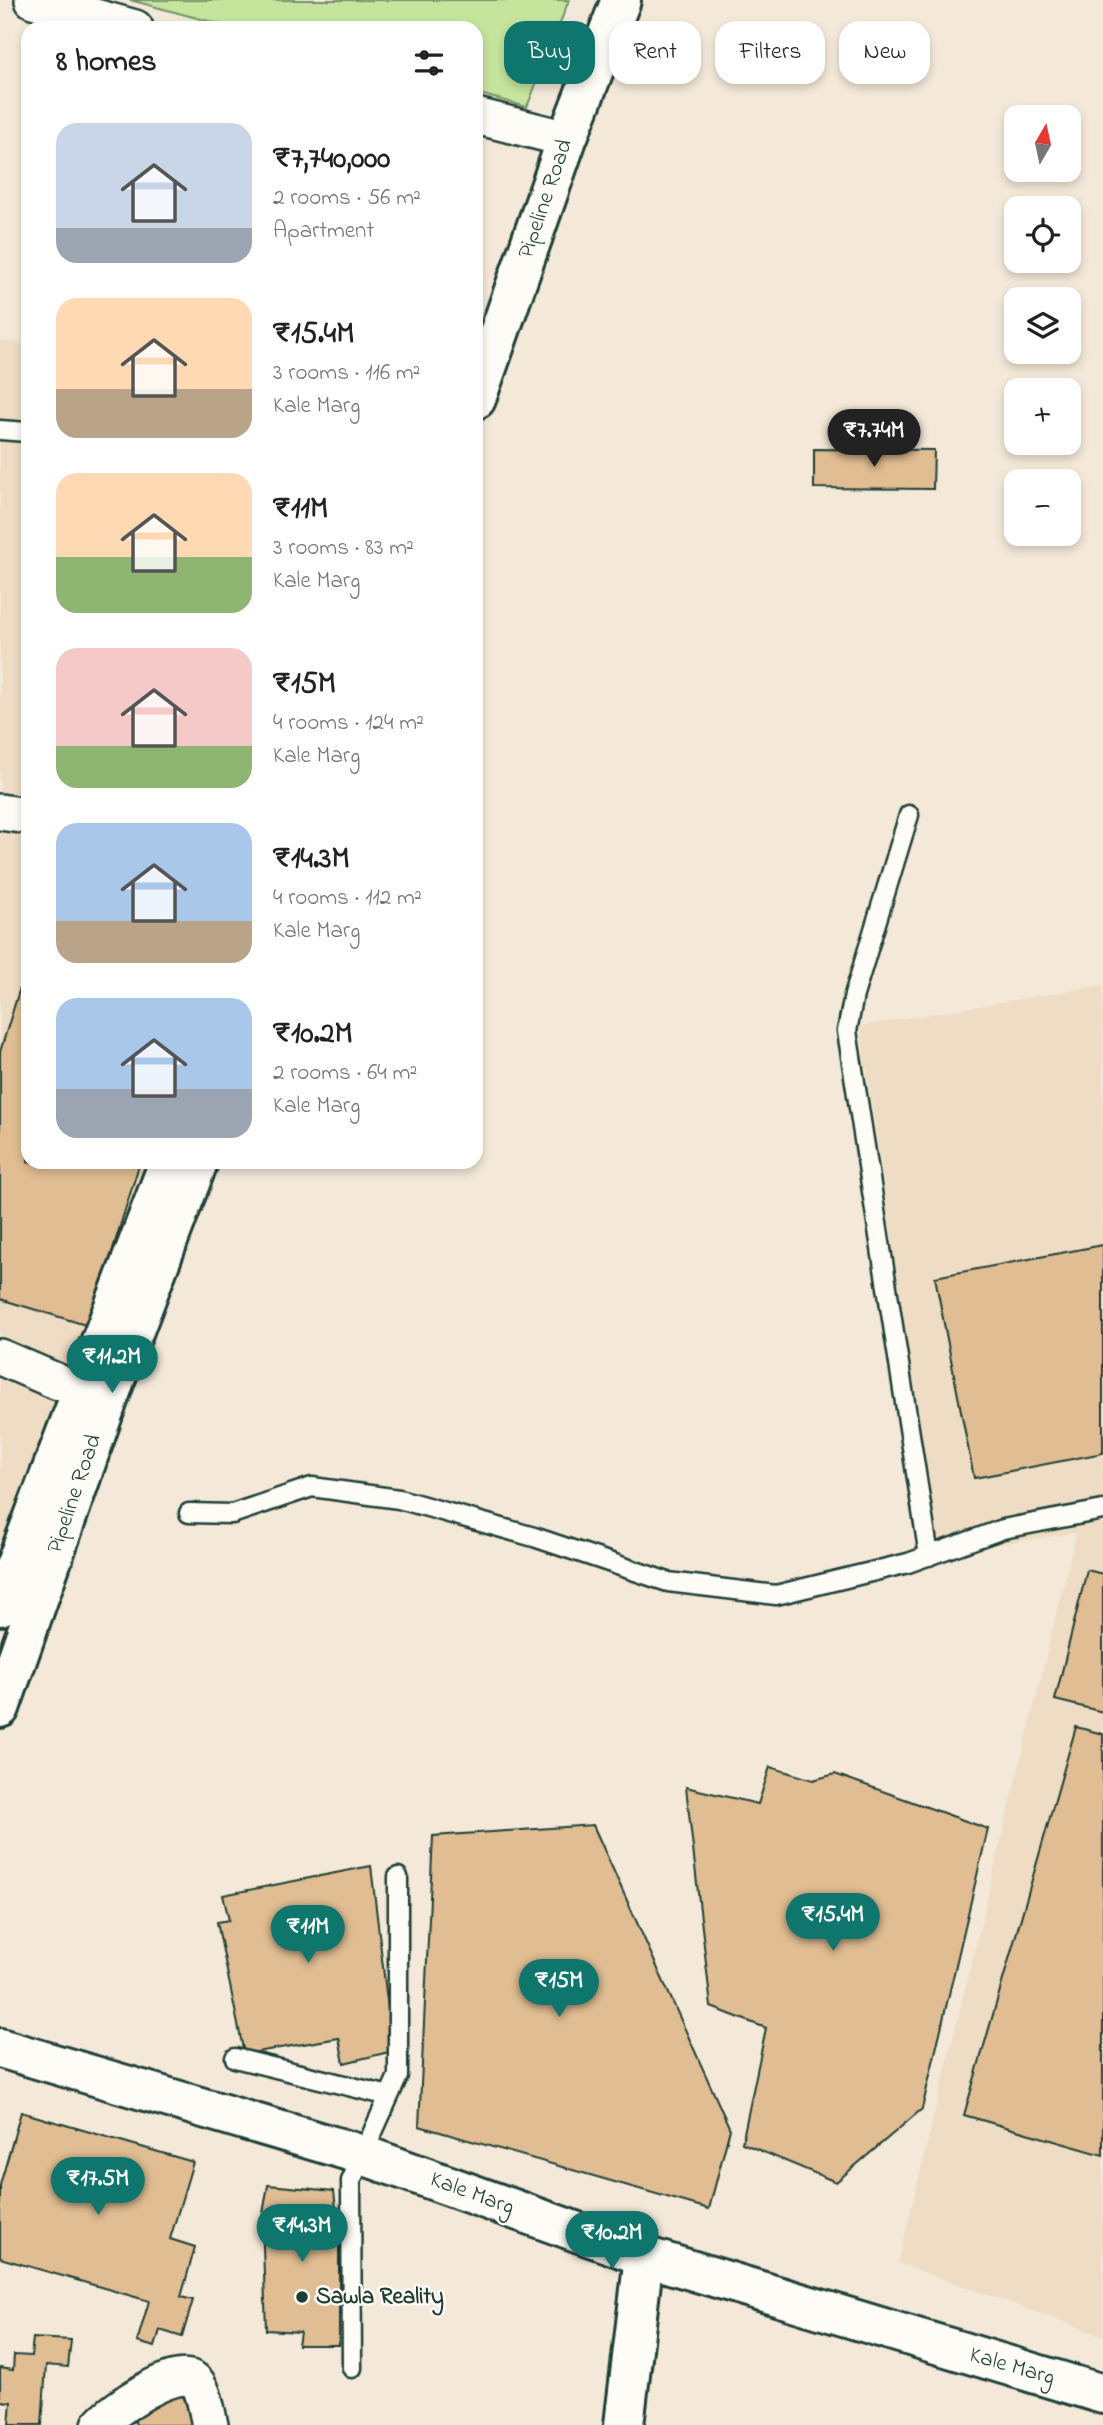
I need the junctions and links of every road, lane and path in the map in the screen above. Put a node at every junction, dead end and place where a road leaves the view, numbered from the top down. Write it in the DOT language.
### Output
graph roads {
  1 [pos="33,0"];
  2 [pos="600,0"];
  3 [pos="621,0"];
  4 [pos="110,21"];
  5 [pos="483,118"];
  6 [pos="559,137"];
  7 [pos="483,327"];
  8 [pos="483,377"];
  9 [pos="0,430"];
  10 [pos="21,432"];
  11 [pos="0,812"];
  12 [pos="21,815"];
  13 [pos="909,815"];
  14 [pos="166,1169"];
  15 [pos="195,1169"];
  16 [pos="0,1357"];
  17 [pos="58,1382"];
  18 [pos="1103,1510"];
  19 [pos="189,1513"];
  20 [pos="929,1556"];
  21 [pos="0,1606"];
  22 [pos="0,1708"];
  23 [pos="398,1877"];
  24 [pos="0,2048"];
  25 [pos="235,2058"];
  26 [pos="389,2096"];
  27 [pos="363,2155"];
  28 [pos="644,2256"];
  29 [pos="352,2368"];
  30 [pos="1103,2394"];
  31 [pos="100,2425"];
  32 [pos="210,2425"];
  33 [pos="624,2425"];
  1 -- 4 [label="street"];
  2 -- 6 [label="street"];
  3 -- 6 [label="street, Pipeline Road"];
  5 -- 6 [label="street"];
  6 -- 7 [label="street"];
  6 -- 8 [label="street, Pipeline Road"];
  9 -- 10 [label="lane"];
  11 -- 12 [label="street"];
  13 -- 20 [label="lane"];
  14 -- 21 [label="street"];
  15 -- 22 [label="street, Pipeline Road"];
  16 -- 17 [label="street"];
  18 -- 20 [label="lane"];
  19 -- 20 [label="lane"];
  23 -- 26 [label="lane"];
  24 -- 27 [label="street, Kale Marg"];
  25 -- 26 [label="lane"];
  26 -- 27 [label="lane"];
  27 -- 28 [label="street, Kale Marg"];
  27 -- 29 [label="lane"];
  28 -- 30 [label="street, Kale Marg"];
  28 -- 33 [label="street"];
  31 -- 32 [label="street"];
}
